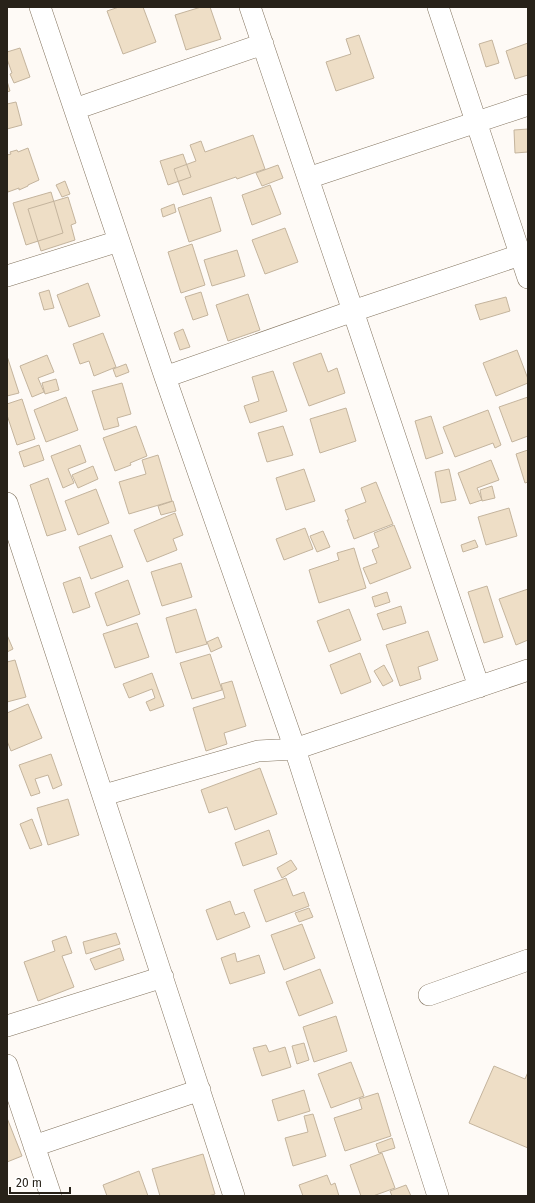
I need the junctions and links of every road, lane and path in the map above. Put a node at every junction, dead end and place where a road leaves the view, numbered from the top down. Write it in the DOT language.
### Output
graph roads {
  1 [pos="40,7"];
  2 [pos="250,7"];
  3 [pos="438,7"];
  4 [pos="263,44"];
  5 [pos="528,105"];
  6 [pos="75,109"];
  7 [pos="477,122"];
  8 [pos="308,178"];
  9 [pos="119,241"];
  10 [pos="520,256"];
  11 [pos="7,276"];
  12 [pos="528,278"];
  13 [pos="353,311"];
  14 [pos="165,377"];
  15 [pos="8,507"];
  16 [pos="528,670"];
  17 [pos="479,687"];
  18 [pos="295,749"];
  19 [pos="104,795"];
  20 [pos="528,960"];
  21 [pos="163,977"];
  22 [pos="429,995"];
  23 [pos="7,1026"];
  24 [pos="7,1065"];
  25 [pos="200,1090"];
  26 [pos="34,1146"];
  27 [pos="51,1196"];
  28 [pos="234,1196"];
  29 [pos="438,1196"];
  1 -- 6 [label="street"];
  2 -- 4 [label="street"];
  3 -- 7 [label="street"];
  4 -- 6 [label="street"];
  4 -- 8 [label="street"];
  5 -- 7 [label="street"];
  6 -- 9 [label="street"];
  7 -- 8 [label="street"];
  7 -- 10 [label="street"];
  8 -- 13 [label="street"];
  9 -- 11 [label="street"];
  9 -- 14 [label="street"];
  10 -- 12 [label="street"];
  10 -- 13 [label="street"];
  13 -- 14 [label="street"];
  13 -- 17 [label="street"];
  14 -- 18 [label="street"];
  15 -- 19 [label="street"];
  16 -- 17 [label="street"];
  17 -- 18 [label="street"];
  18 -- 19 [label="street"];
  18 -- 29 [label="street"];
  19 -- 21 [label="street"];
  20 -- 22 [label="street"];
  21 -- 23 [label="street"];
  21 -- 25 [label="street"];
  24 -- 26 [label="street"];
  25 -- 26 [label="street"];
  25 -- 28 [label="street"];
  26 -- 27 [label="street"];
}
